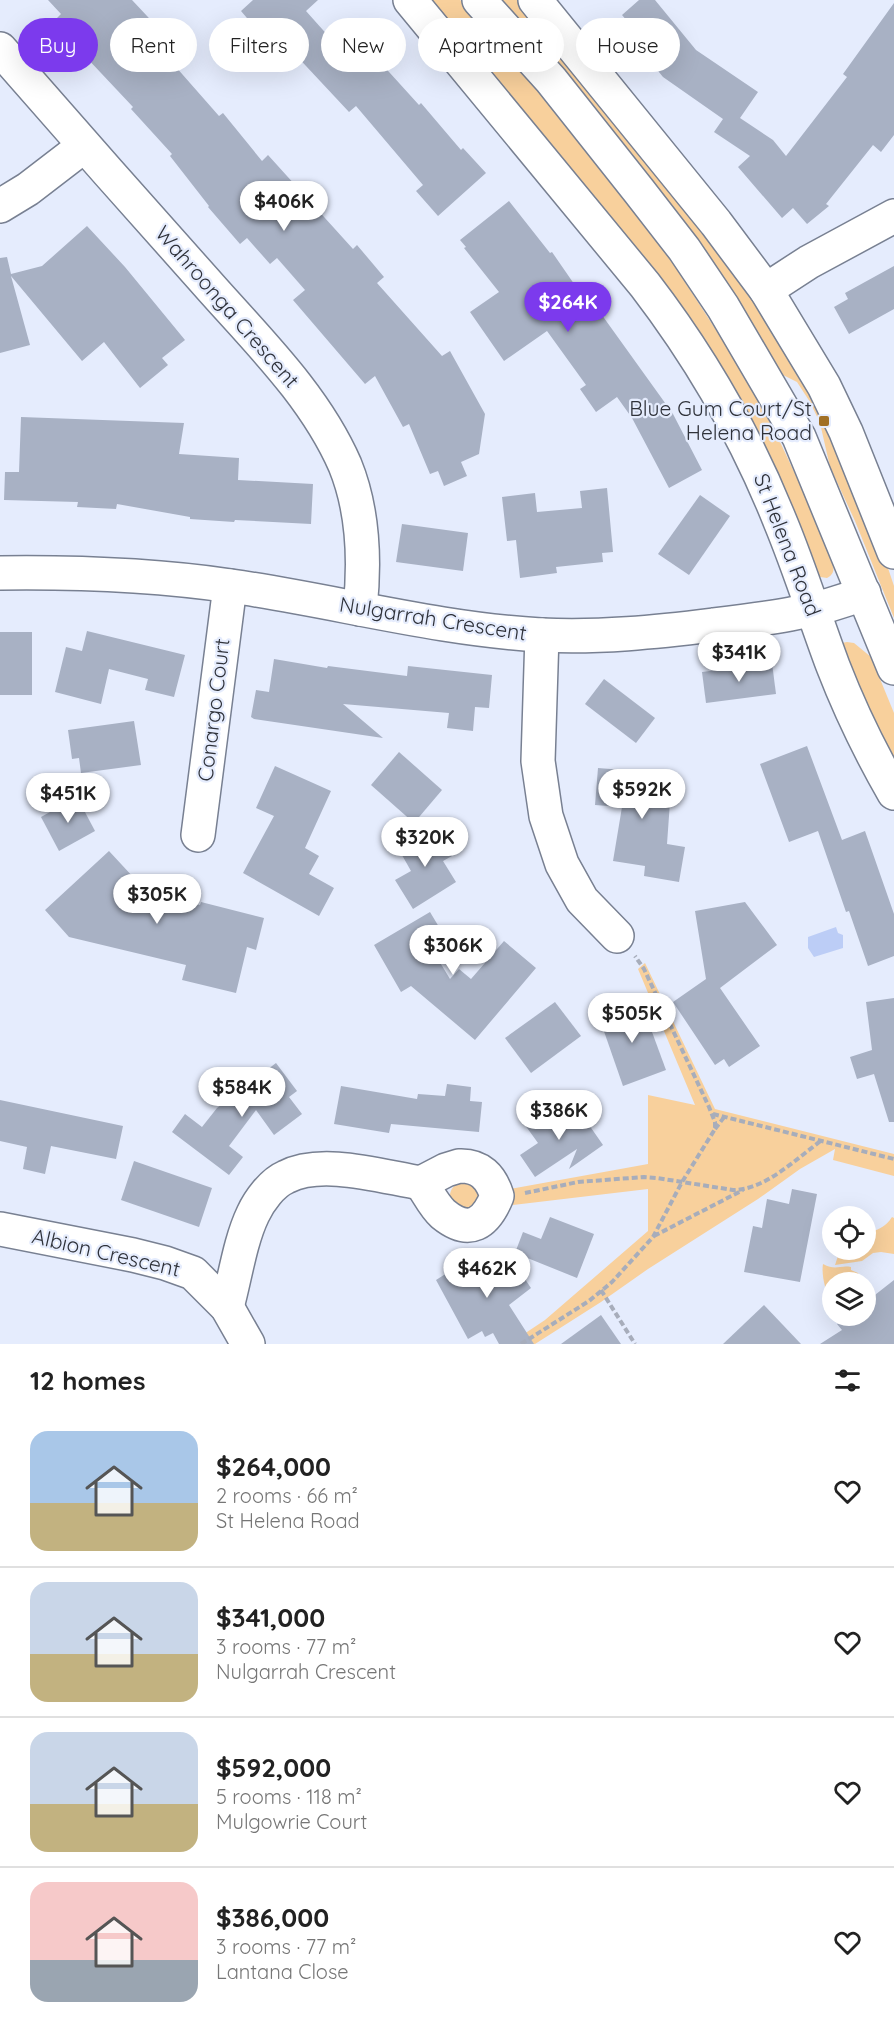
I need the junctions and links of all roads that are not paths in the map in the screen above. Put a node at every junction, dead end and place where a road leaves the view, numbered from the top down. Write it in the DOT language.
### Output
graph roads {
  1 [pos="410,0"];
  2 [pos="479,0"];
  3 [pos="553,6"];
  4 [pos="0,49"];
  5 [pos="84,146"];
  6 [pos="0,206"];
  7 [pos="894,216"];
  8 [pos="766,290"];
  9 [pos="894,552"];
  10 [pos="0,573"];
  11 [pos="230,586"];
  12 [pos="864,593"];
  13 [pos="360,609"];
  14 [pos="813,609"];
  15 [pos="542,635"];
  16 [pos="894,668"];
  17 [pos="894,793"];
  18 [pos="198,835"];
  19 [pos="617,936"];
  20 [pos="421,1183"];
  21 [pos="0,1229"];
  22 [pos="227,1307"];
  23 [pos="248,1344"];
  1 -- 14 [label="street, St Helena Road"];
  2 -- 12 [label="street"];
  3 -- 8 [label="street"];
  4 -- 5 [label="street, Wahroonga Crescent"];
  5 -- 6 [label="street"];
  5 -- 13 [label="street, Wahroonga Crescent"];
  7 -- 8 [label="street"];
  8 -- 9 [label="street"];
  10 -- 11 [label="street, Nulgarrah Crescent"];
  11 -- 13 [label="street, Nulgarrah Crescent"];
  11 -- 18 [label="street, Conargo Court"];
  12 -- 14 [label="street, Nulgarrah Crescent"];
  12 -- 16 [label="street"];
  13 -- 15 [label="street, Nulgarrah Crescent"];
  14 -- 15 [label="street, Nulgarrah Crescent"];
  14 -- 17 [label="street, St Helena Road"];
  15 -- 19 [label="street"];
  20 -- 20 [label="street"];
  20 -- 22 [label="street"];
  21 -- 22 [label="street, Albion Crescent"];
  22 -- 23 [label="street, Albion Crescent"];
}
